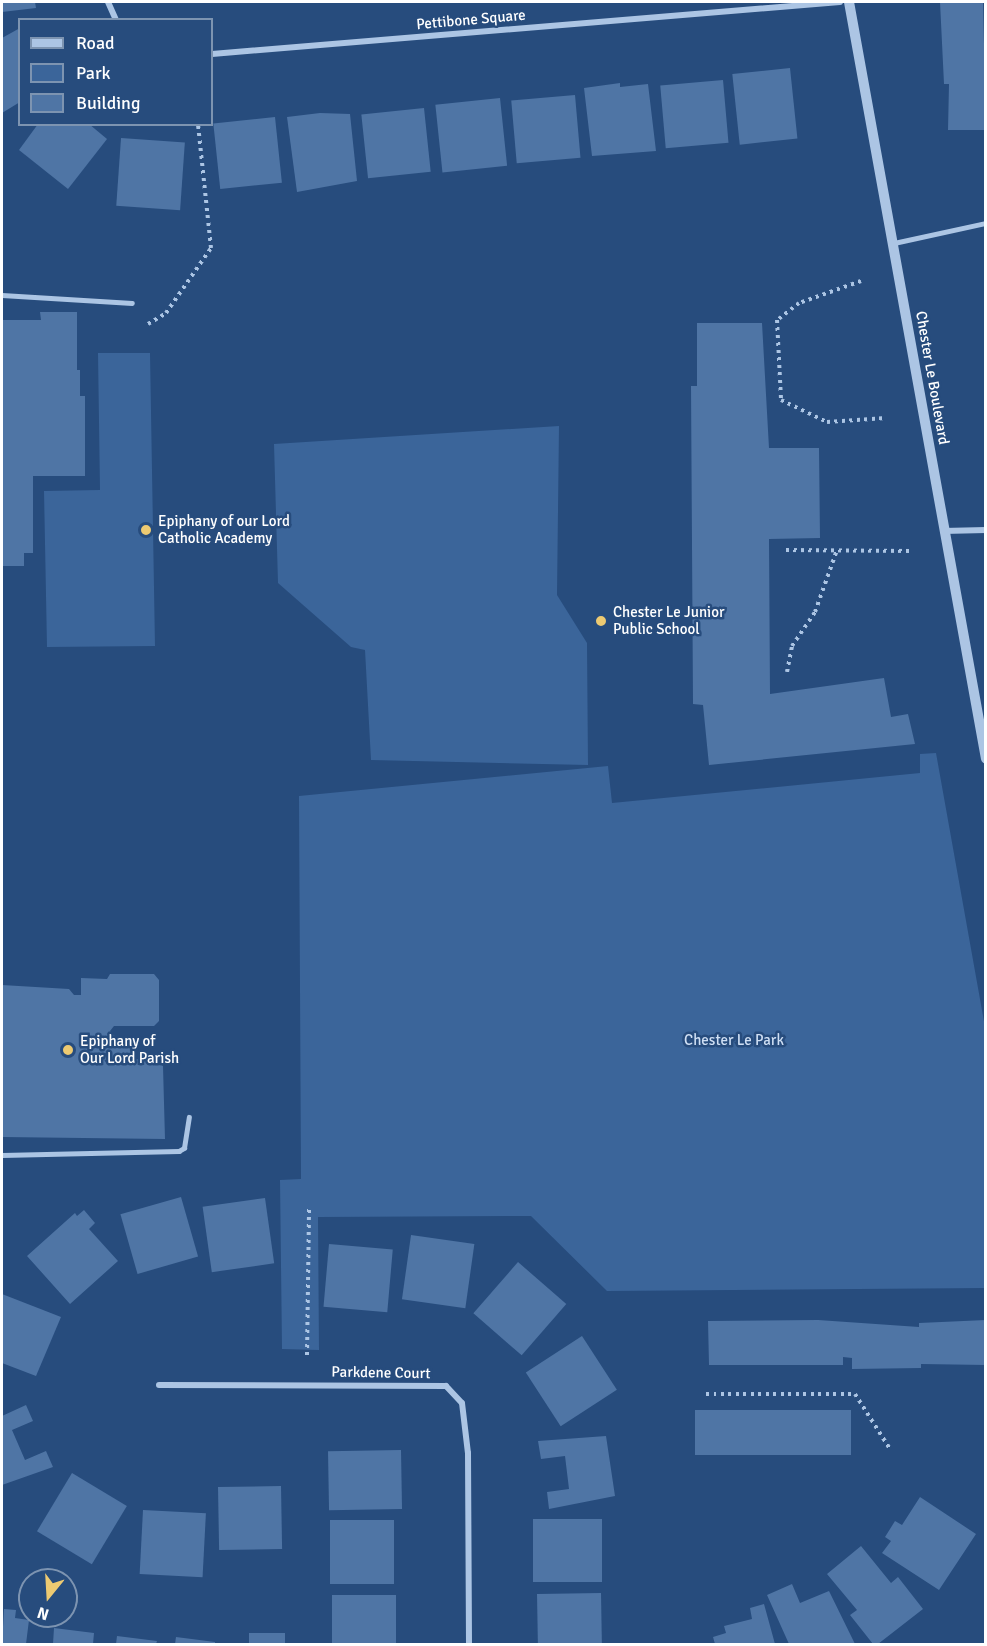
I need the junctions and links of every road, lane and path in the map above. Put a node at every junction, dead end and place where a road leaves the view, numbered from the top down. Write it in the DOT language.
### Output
graph roads {
  1 [pos="108,2"];
  2 [pos="840,2"];
  3 [pos="849,2"];
  4 [pos="115,18"];
  5 [pos="213,54"];
  6 [pos="198,126"];
  7 [pos="986,223"];
  8 [pos="893,243"];
  9 [pos="861,280"];
  10 [pos="2,295"];
  11 [pos="132,303"];
  12 [pos="148,324"];
  13 [pos="886,418"];
  14 [pos="986,530"];
  15 [pos="943,531"];
  16 [pos="786,550"];
  17 [pos="837,550"];
  18 [pos="911,551"];
  19 [pos="787,672"];
  20 [pos="986,759"];
  21 [pos="189,1117"];
  22 [pos="2,1155"];
  23 [pos="309,1208"];
  24 [pos="307,1355"];
  25 [pos="159,1385"];
  26 [pos="706,1394"];
  27 [pos="890,1449"];
  28 [pos="469,1644"];
  1 -- 4 [label="street"];
  2 -- 5 [label="street, Pettibone Square"];
  3 -- 8 [label="street, Chester Le Boulevard"];
  6 -- 12 [label="path"];
  7 -- 8 [label="lane"];
  8 -- 15 [label="street, Chester Le Boulevard"];
  9 -- 13 [label="path"];
  10 -- 11 [label="lane"];
  14 -- 15 [label="street"];
  15 -- 20 [label="street, Chester Le Boulevard"];
  16 -- 17 [label="path"];
  17 -- 18 [label="path"];
  17 -- 19 [label="path"];
  21 -- 22 [label="lane"];
  23 -- 24 [label="path"];
  25 -- 28 [label="street, Parkdene Court"];
  26 -- 27 [label="path"];
}
